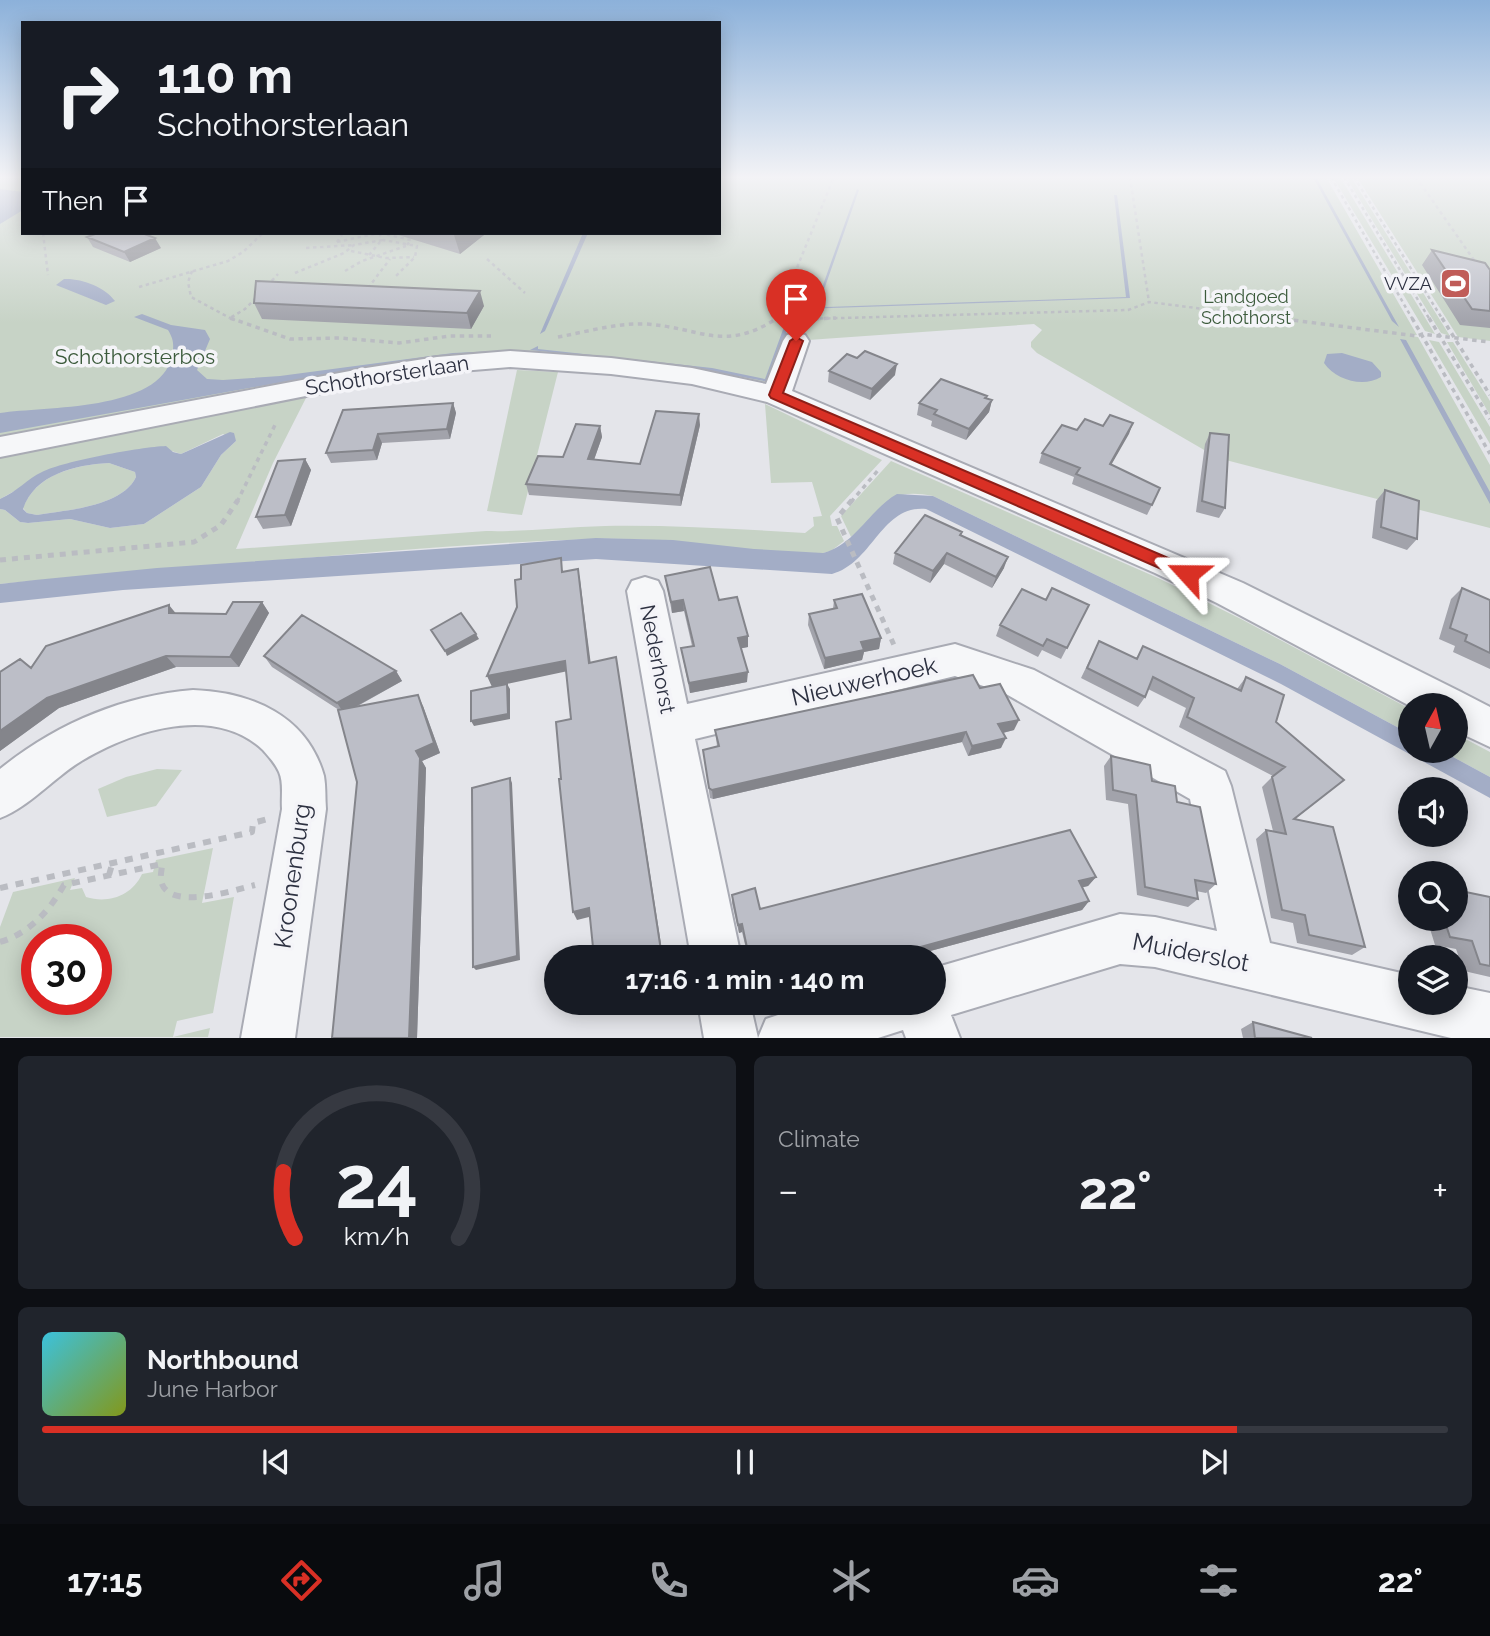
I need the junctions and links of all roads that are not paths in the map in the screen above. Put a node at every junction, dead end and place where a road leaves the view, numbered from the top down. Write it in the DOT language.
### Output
graph roads {
  1 [pos="793,326"];
  2 [pos="776,395"];
  3 [pos="0,447"];
  4 [pos="645,591"];
  5 [pos="1424,693"];
  6 [pos="1468,716"];
  7 [pos="671,726"];
  8 [pos="1490,728"];
  9 [pos="0,797"];
  10 [pos="714,945"];
  11 [pos="1248,963"];
  12 [pos="946,991"];
  13 [pos="1398,998"];
  14 [pos="726,1015"];
  15 [pos="865,1015"];
  16 [pos="924,1015"];
  17 [pos="1468,1015"];
  18 [pos="1490,1020"];
  19 [pos="268,1038"];
  20 [pos="731,1038"];
  21 [pos="785,1038"];
  22 [pos="933,1038"];
  1 -- 2 [label="street"];
  2 -- 3 [label="street, Schothorsterlaan"];
  2 -- 5 [label="street, Schothorsterlaan"];
  4 -- 7 [label="street, Nederhorst"];
  6 -- 8 [label="street"];
  7 -- 10 [label="street"];
  7 -- 11 [label="street, Nieuwerhoek"];
  9 -- 19 [label="street, Kroonenburg"];
  11 -- 12 [label="street, Muiderslot"];
  11 -- 13 [label="street, Muiderslot"];
  14 -- 20 [label="street"];
  15 -- 21 [label="street"];
  16 -- 22 [label="street"];
  17 -- 18 [label="street"];
}
